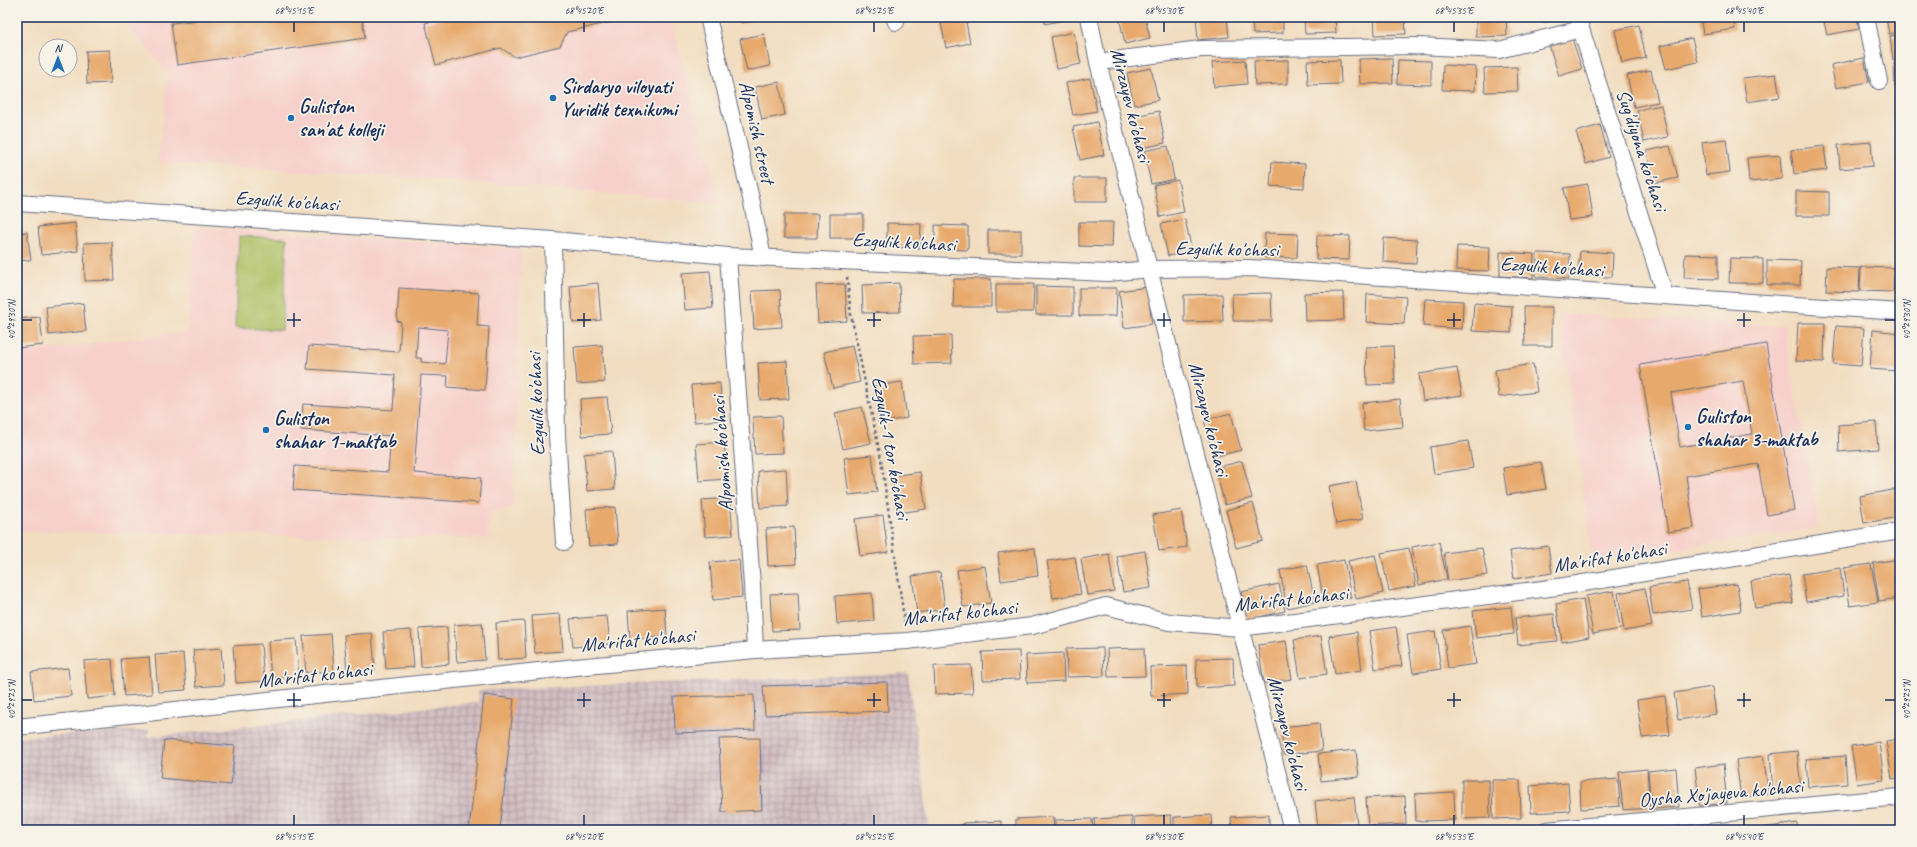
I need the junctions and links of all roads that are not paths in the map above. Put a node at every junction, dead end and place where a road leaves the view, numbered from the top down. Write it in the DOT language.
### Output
graph roads {
  1 [pos="708,17"];
  2 [pos="1089,17"];
  3 [pos="1866,17"];
  4 [pos="1580,23"];
  5 [pos="1098,62"];
  6 [pos="1879,81"];
  7 [pos="17,203"];
  8 [pos="553,240"];
  9 [pos="728,256"];
  10 [pos="763,258"];
  11 [pos="1149,269"];
  12 [pos="1665,295"];
  13 [pos="1900,312"];
  14 [pos="1900,531"];
  15 [pos="564,542"];
  16 [pos="1240,628"];
  17 [pos="755,650"];
  18 [pos="17,727"];
  19 [pos="1900,797"];
  20 [pos="1292,830"];
  21 [pos="1546,830"];
  1 -- 10 [label="street, Alpomish street"];
  2 -- 5 [label="street, Mirzayev ko'chasi"];
  3 -- 6 [label="street"];
  4 -- 5 [label="street"];
  4 -- 12 [label="street, Sug'diyona ko'chasi"];
  5 -- 11 [label="street, Mirzayev ko'chasi"];
  7 -- 8 [label="street, Ezgulik ko'chasi"];
  8 -- 9 [label="street, Ezgulik ko'chasi"];
  8 -- 15 [label="street, Ezgulik ko'chasi"];
  9 -- 10 [label="street, Ezgulik ko'chasi"];
  9 -- 17 [label="street, Alpomish ko'chasi"];
  10 -- 11 [label="street, Ezgulik ko'chasi"];
  11 -- 12 [label="street, Ezgulik ko'chasi"];
  11 -- 16 [label="street, Mirzayev ko'chasi"];
  12 -- 13 [label="street, Ezgulik ko'chasi"];
  14 -- 16 [label="street, Ma'rifat ko'chasi"];
  16 -- 17 [label="street, Ma'rifat ko'chasi"];
  16 -- 20 [label="street, Mirzayev ko'chasi"];
  17 -- 18 [label="street, Ma'rifat ko'chasi"];
  19 -- 21 [label="street, Oysha Xo'jayeva ko'chasi"];
}
